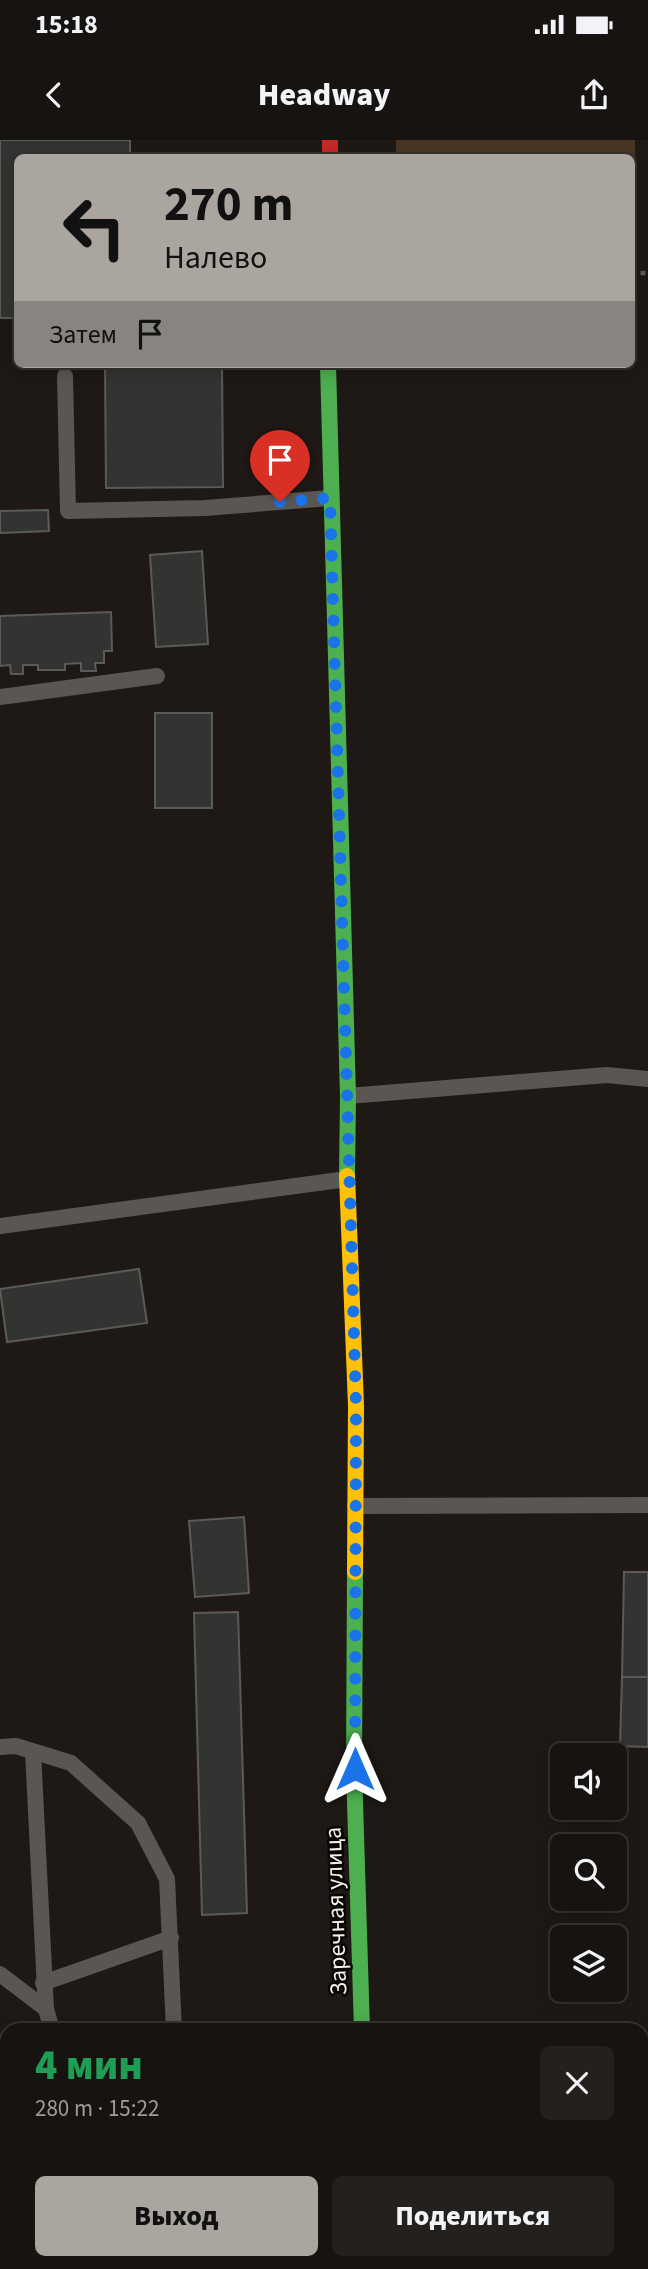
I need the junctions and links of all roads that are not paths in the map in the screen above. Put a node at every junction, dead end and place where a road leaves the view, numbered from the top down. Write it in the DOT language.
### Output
graph roads {
  1 [pos="328,368"];
  2 [pos="65,376"];
  3 [pos="330,498"];
  4 [pos="158,676"];
  5 [pos="0,697"];
  6 [pos="648,1079"];
  7 [pos="348,1096"];
  8 [pos="347,1179"];
  9 [pos="0,1226"];
  10 [pos="648,1505"];
  11 [pos="355,1506"];
  12 [pos="0,1747"];
  13 [pos="33,1752"];
  14 [pos="171,1938"];
  15 [pos="0,1974"];
  16 [pos="43,1983"];
  17 [pos="46,2008"];
  18 [pos="50,2023"];
  19 [pos="174,2023"];
  20 [pos="362,2023"];
  1 -- 3 [label="street, Заречная улица"];
  2 -- 3 [label="lane"];
  3 -- 7 [label="street, Заречная улица"];
  4 -- 5 [label="lane"];
  6 -- 7 [label="lane"];
  7 -- 8 [label="street, Заречная улица"];
  8 -- 9 [label="lane"];
  8 -- 11 [label="street, Заречная улица"];
  10 -- 11 [label="lane"];
  11 -- 20 [label="street, Заречная улица"];
  12 -- 13 [label="lane"];
  13 -- 14 [label="lane"];
  13 -- 16 [label="lane"];
  14 -- 16 [label="lane"];
  14 -- 19 [label="lane"];
  15 -- 17 [label="lane"];
  16 -- 17 [label="lane"];
  17 -- 18 [label="lane"];
}
